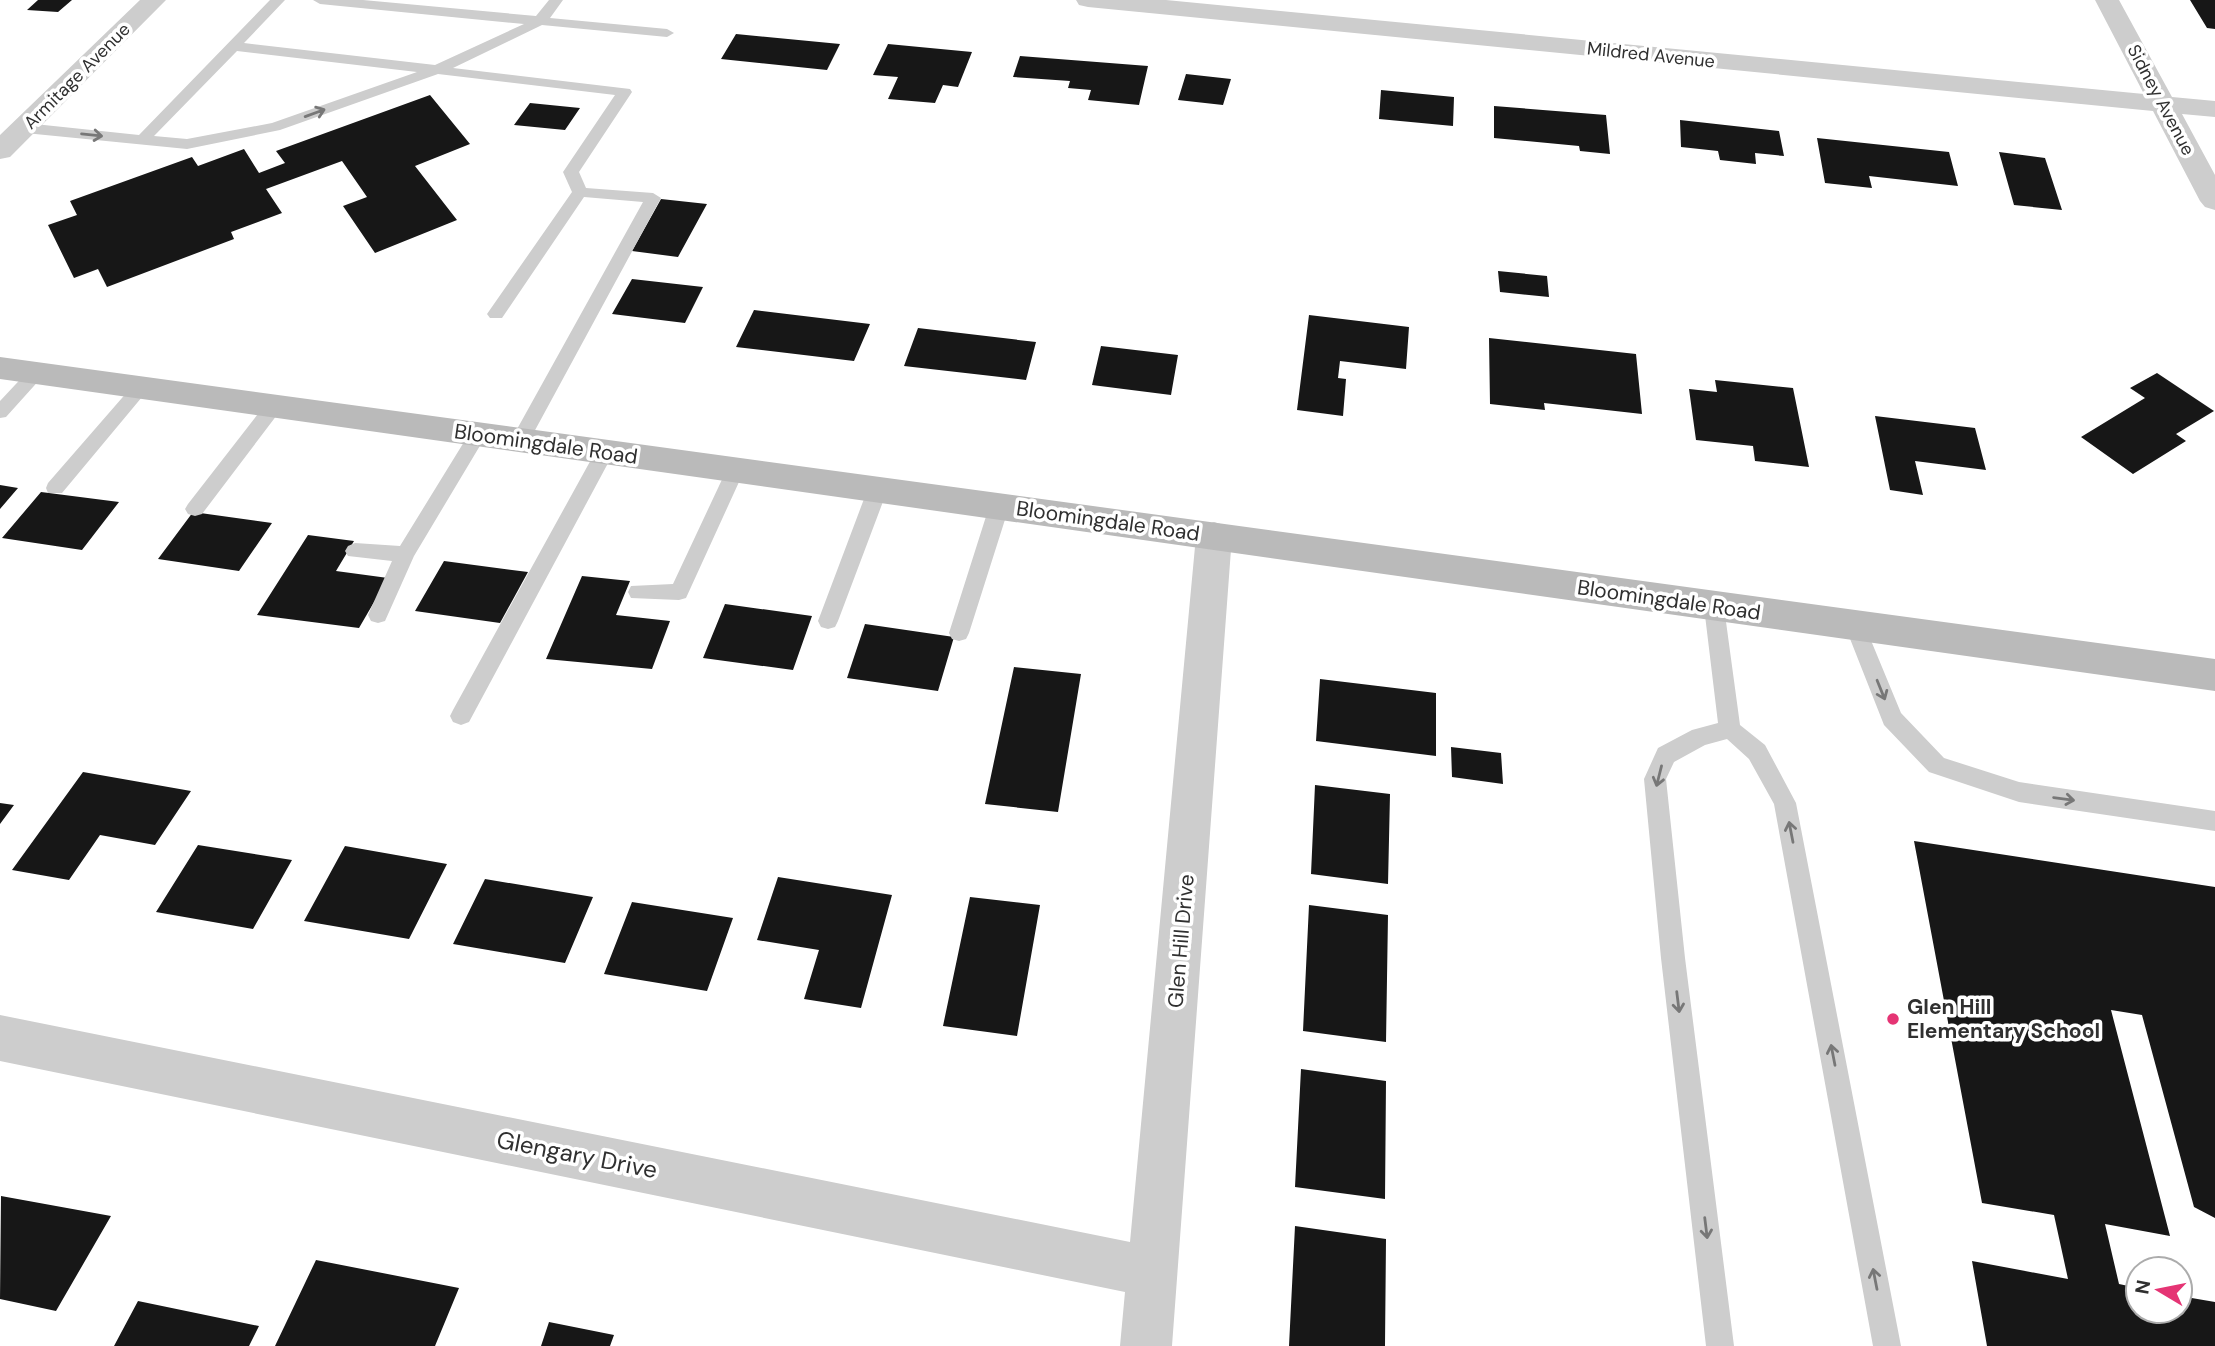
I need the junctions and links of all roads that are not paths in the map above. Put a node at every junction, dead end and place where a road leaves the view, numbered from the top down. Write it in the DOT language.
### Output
graph roads {
  1 [pos="154,0"];
  2 [pos="278,0"];
  3 [pos="320,0"];
  4 [pos="555,0"];
  5 [pos="1087,0"];
  6 [pos="2107,0"];
  7 [pos="540,21"];
  8 [pos="667,33"];
  9 [pos="232,46"];
  10 [pos="439,69"];
  11 [pos="2162,104"];
  12 [pos="2215,109"];
  13 [pos="24,128"];
  14 [pos="142,140"];
  15 [pos="0,151"];
  16 [pos="580,192"];
  17 [pos="2215,201"];
  18 [pos="496,314"];
  19 [pos="0,368"];
  20 [pos="36,373"];
  21 [pos="141,387"];
  22 [pos="274,406"];
  23 [pos="0,412"];
  24 [pos="478,435"];
  25 [pos="520,440"];
  26 [pos="605,452"];
  27 [pos="735,471"];
  28 [pos="55,488"];
  29 [pos="877,491"];
  30 [pos="999,507"];
  31 [pos="195,509"];
  32 [pos="1214,536"];
  33 [pos="355,551"];
  34 [pos="405,554"];
  35 [pos="638,592"];
  36 [pos="1714,607"];
  37 [pos="378,615"];
  38 [pos="828,621"];
  39 [pos="1855,626"];
  40 [pos="959,633"];
  41 [pos="2215,675"];
  42 [pos="461,716"];
  43 [pos="1730,729"];
  44 [pos="2215,821"];
  45 [pos="0,1038"];
  46 [pos="1153,1272"];
  47 [pos="1146,1346"];
  48 [pos="1720,1346"];
  49 [pos="1887,1346"];
  1 -- 13 [label="street, Armitage Avenue"];
  2 -- 9 [label="lane"];
  3 -- 7 [label="lane"];
  4 -- 7 [label="lane"];
  5 -- 11 [label="street, Mildred Avenue"];
  6 -- 11 [label="street, Sidney Avenue"];
  7 -- 8 [label="lane"];
  7 -- 10 [label="lane"];
  9 -- 10 [label="lane"];
  9 -- 14 [label="lane"];
  14 -- 10 [label="lane, one-way"];
  10 -- 16 [label="lane"];
  11 -- 12 [label="street, Mildred Avenue"];
  11 -- 17 [label="street, Sidney Avenue"];
  13 -- 14 [label="lane, one-way"];
  13 -- 15 [label="street, Armitage Avenue"];
  16 -- 18 [label="lane"];
  16 -- 25 [label="lane"];
  19 -- 20 [label="main road, Bloomingdale Road"];
  20 -- 21 [label="main road, Bloomingdale Road"];
  20 -- 23 [label="lane"];
  21 -- 22 [label="main road, Bloomingdale Road"];
  21 -- 28 [label="lane"];
  22 -- 24 [label="main road, Bloomingdale Road"];
  22 -- 31 [label="lane"];
  24 -- 25 [label="main road, Bloomingdale Road"];
  24 -- 34 [label="lane"];
  25 -- 26 [label="main road, Bloomingdale Road"];
  26 -- 27 [label="main road, Bloomingdale Road"];
  26 -- 42 [label="lane"];
  27 -- 29 [label="main road, Bloomingdale Road"];
  27 -- 35 [label="lane"];
  29 -- 30 [label="main road, Bloomingdale Road"];
  29 -- 38 [label="lane"];
  30 -- 32 [label="main road, Bloomingdale Road"];
  30 -- 40 [label="lane"];
  32 -- 36 [label="main road, Bloomingdale Road"];
  32 -- 46 [label="street, Glen Hill Drive"];
  33 -- 34 [label="lane"];
  34 -- 37 [label="lane"];
  36 -- 39 [label="main road, Bloomingdale Road"];
  36 -- 43 [label="lane"];
  39 -- 41 [label="main road, Bloomingdale Road"];
  39 -- 44 [label="lane, one-way"];
  43 -- 48 [label="lane, one-way"];
  49 -- 43 [label="lane, one-way"];
  45 -- 46 [label="street, Glengary Drive"];
  46 -- 47 [label="street, Glen Hill Drive"];
}
